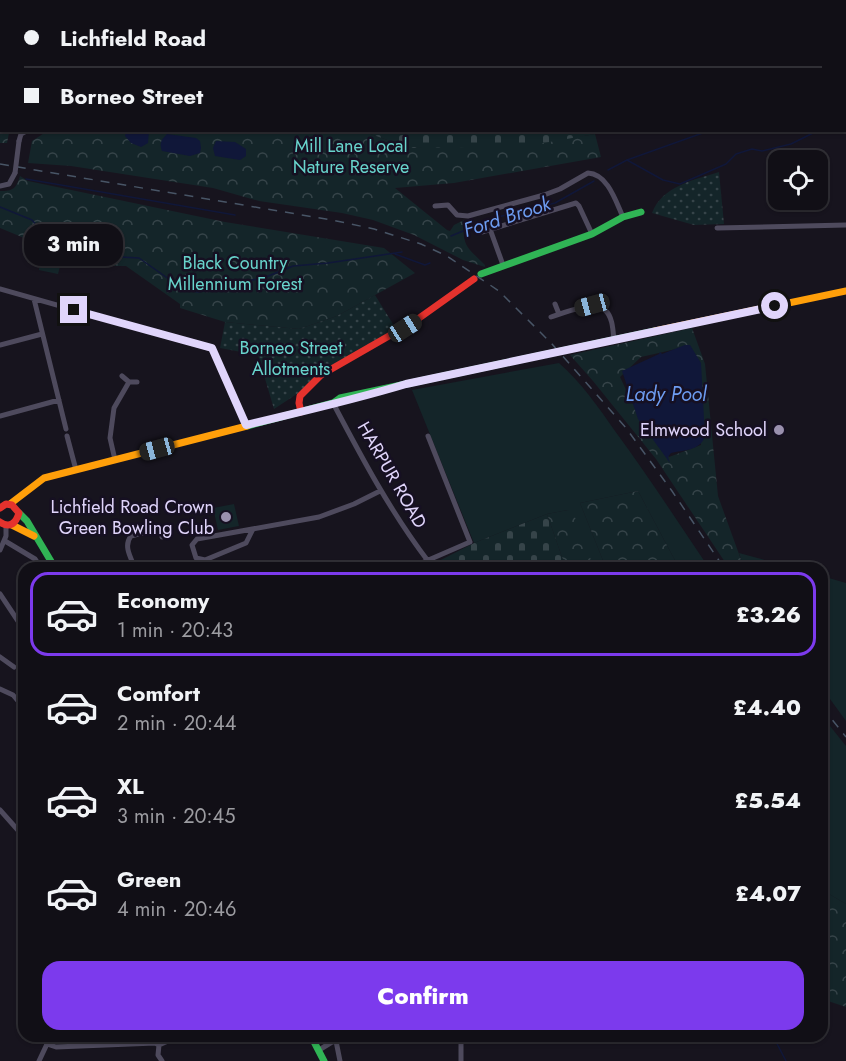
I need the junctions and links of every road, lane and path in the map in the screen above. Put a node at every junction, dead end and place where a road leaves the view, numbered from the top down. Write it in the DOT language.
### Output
graph roads {
  1 [pos="24,132"];
  2 [pos="0,186"];
  3 [pos="435,206"];
  4 [pos="641,212"];
  5 [pos="624,217"];
  6 [pos="846,225"];
  7 [pos="717,228"];
  8 [pos="490,229"];
  9 [pos="482,232"];
  10 [pos="592,234"];
  11 [pos="503,265"];
  12 [pos="481,274"];
  13 [pos="474,279"];
  14 [pos="0,289"];
  15 [pos="846,291"];
  16 [pos="34,299"];
  17 [pos="555,304"];
  18 [pos="559,314"];
  19 [pos="551,317"];
  20 [pos="42,334"];
  21 [pos="614,341"];
  22 [pos="0,345"];
  23 [pos="122,376"];
  24 [pos="129,382"];
  25 [pos="137,382"];
  26 [pos="59,400"];
  27 [pos="333,402"];
  28 [pos="301,411"];
  29 [pos="0,416"];
  30 [pos="246,425"];
  31 [pos="428,436"];
  32 [pos="431,444"];
  33 [pos="423,447"];
  34 [pos="115,460"];
  35 [pos="76,471"];
  36 [pos="380,491"];
  37 [pos="22,494"];
  38 [pos="4,505"];
  39 [pos="18,511"];
  40 [pos="6,524"];
  41 [pos="253,529"];
  42 [pos="162,537"];
  43 [pos="37,538"];
  44 [pos="5,541"];
  45 [pos="0,550"];
  46 [pos="428,561"];
  47 [pos="37,562"];
  48 [pos="51,562"];
  49 [pos="132,562"];
  50 [pos="0,594"];
  51 [pos="18,621"];
  52 [pos="0,657"];
  53 [pos="14,667"];
  54 [pos="0,689"];
  55 [pos="18,701"];
  56 [pos="0,810"];
  57 [pos="18,830"];
  58 [pos="166,1042"];
  59 [pos="314,1042"];
  60 [pos="329,1042"];
  61 [pos="333,1042"];
  62 [pos="461,1042"];
  63 [pos="47,1044"];
  64 [pos="159,1045"];
  65 [pos="319,1050"];
  66 [pos="38,1059"];
  67 [pos="162,1061"];
  68 [pos="324,1061"];
  69 [pos="340,1061"];
  70 [pos="461,1061"];
  1 -- 2 [label="street, bridge"];
  3 -- 5 [label="street"];
  4 -- 5 [label="main road"];
  5 -- 10 [label="main road"];
  6 -- 7 [label="street"];
  8 -- 9 [label="street"];
  8 -- 10 [label="street"];
  8 -- 11 [label="street"];
  10 -- 11 [label="main road"];
  11 -- 12 [label="main road"];
  13 -- 28 [label="main road"];
  14 -- 16 [label="street"];
  15 -- 21 [label="main road"];
  16 -- 20 [label="street"];
  16 -- 30 [label="street"];
  17 -- 18 [label="street"];
  18 -- 19 [label="street"];
  18 -- 21 [label="street"];
  20 -- 22 [label="street"];
  20 -- 26 [label="street"];
  21 -- 27 [label="main road"];
  23 -- 24 [label="street"];
  24 -- 25 [label="street"];
  24 -- 34 [label="street"];
  26 -- 29 [label="street"];
  26 -- 35 [label="street"];
  27 -- 28 [label="main road"];
  27 -- 36 [label="street, HARPUR ROAD"];
  28 -- 30 [label="main road"];
  30 -- 34 [label="main road"];
  31 -- 32 [label="street"];
  32 -- 33 [label="street"];
  32 -- 46 [label="street"];
  34 -- 35 [label="main road"];
  35 -- 37 [label="main road"];
  36 -- 41 [label="street"];
  36 -- 46 [label="street, HARPUR ROAD"];
  37 -- 38 [label="main road"];
  37 -- 39 [label="main road"];
  38 -- 39 [label="main road"];
  39 -- 40 [label="main road"];
  39 -- 43 [label="main road"];
  40 -- 43 [label="main road"];
  40 -- 44 [label="street"];
  41 -- 41 [label="street"];
  42 -- 49 [label="street"];
  43 -- 48 [label="main road"];
  44 -- 45 [label="street"];
  44 -- 47 [label="street"];
  50 -- 51 [label="street"];
  52 -- 53 [label="street"];
  54 -- 55 [label="street"];
  56 -- 57 [label="street"];
  58 -- 64 [label="street"];
  59 -- 65 [label="main road"];
  60 -- 65 [label="street"];
  61 -- 69 [label="street"];
  62 -- 70 [label="street"];
  63 -- 64 [label="street"];
  63 -- 66 [label="street"];
  64 -- 67 [label="street"];
  65 -- 68 [label="main road"];
}
